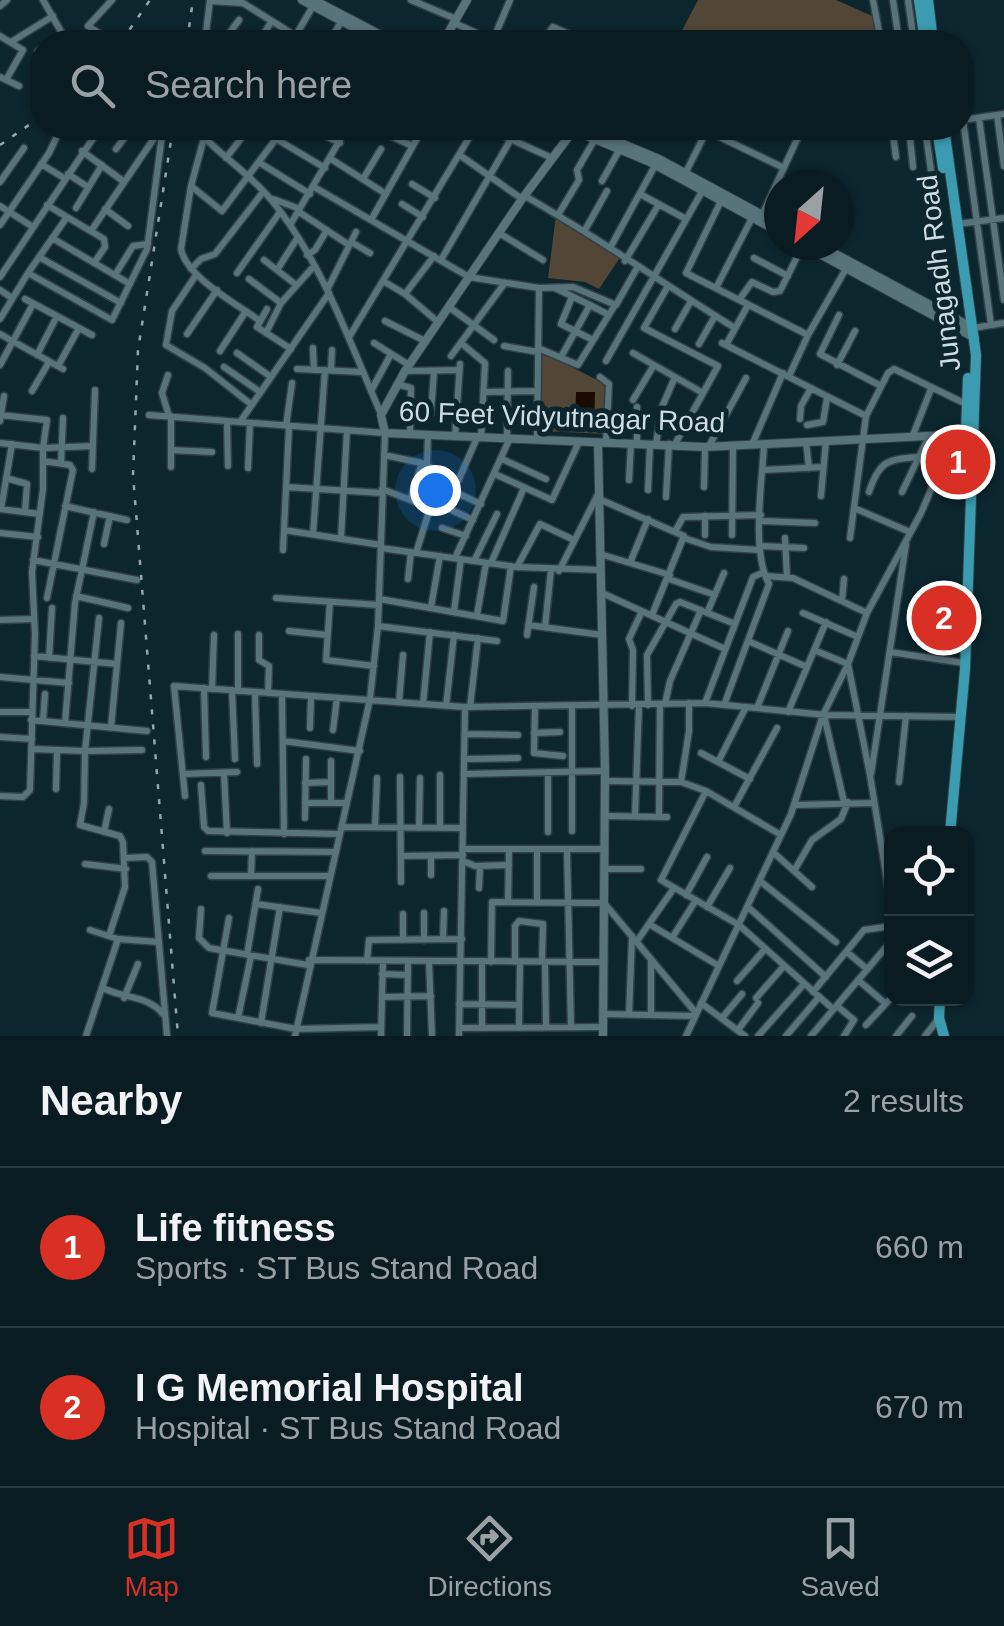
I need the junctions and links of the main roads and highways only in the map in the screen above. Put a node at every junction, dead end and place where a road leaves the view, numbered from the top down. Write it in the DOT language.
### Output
graph roads {
  1 [pos="919,0"];
  2 [pos="928,0"];
  3 [pos="923,30"];
  4 [pos="932,30"];
  5 [pos="942,140"];
  6 [pos="942,140"];
  7 [pos="971,331"];
  8 [pos="951,826"];
  9 [pos="940,1006"];
  10 [pos="944,1036"];
  1 -- 3 [label="main road"];
  2 -- 4 [label="main road"];
  5 -- 7 [label="main road, Junagadh Road"];
  6 -- 7 [label="main road"];
  7 -- 8 [label="main road"];
  9 -- 10 [label="main road"];
}
